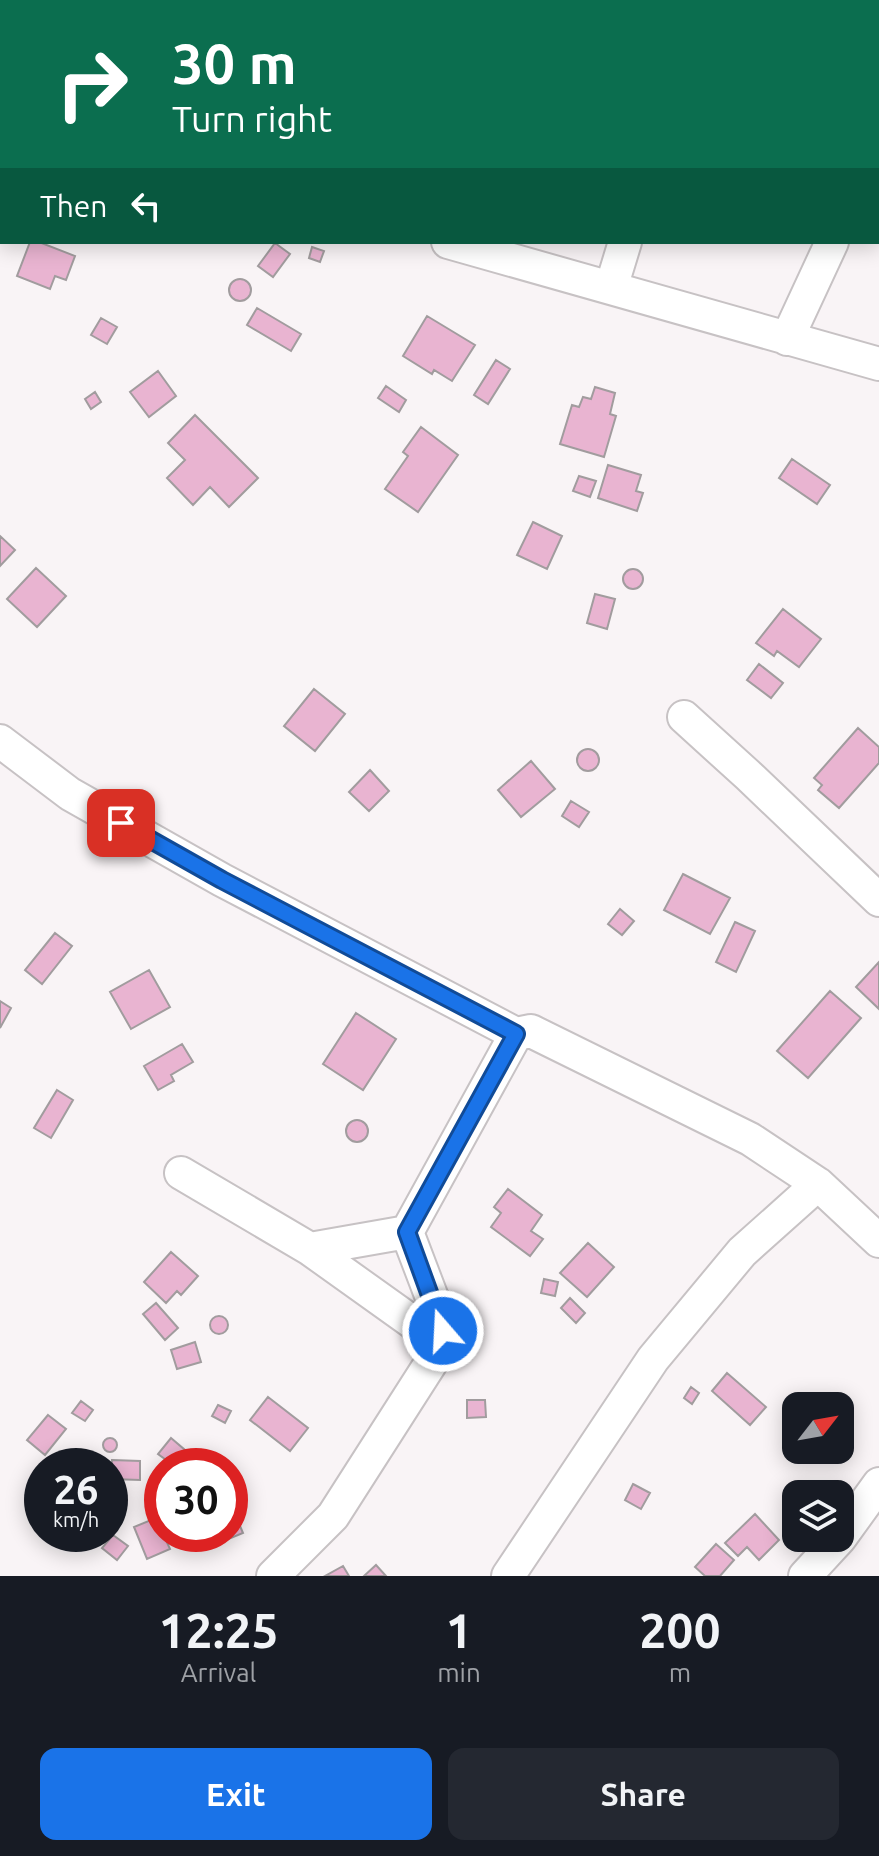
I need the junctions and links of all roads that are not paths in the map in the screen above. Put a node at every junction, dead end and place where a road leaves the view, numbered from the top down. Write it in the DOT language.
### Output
graph roads {
  1 [pos="455,244"];
  2 [pos="624,244"];
  3 [pos="831,244"];
  4 [pos="611,288"];
  5 [pos="787,339"];
  6 [pos="879,364"];
  7 [pos="684,717"];
  8 [pos="0,741"];
  9 [pos="879,900"];
  10 [pos="516,1034"];
  11 [pos="181,1173"];
  12 [pos="818,1184"];
  13 [pos="407,1232"];
  14 [pos="879,1241"];
  15 [pos="310,1249"];
  16 [pos="443,1344"];
  17 [pos="879,1484"];
  18 [pos="854,1519"];
  19 [pos="827,1552"];
  20 [pos="273,1576"];
  21 [pos="508,1576"];
  22 [pos="805,1576"];
  1 -- 4 [label="street"];
  2 -- 4 [label="street"];
  3 -- 5 [label="street"];
  4 -- 5 [label="street"];
  5 -- 6 [label="street"];
  7 -- 9 [label="street"];
  8 -- 10 [label="street"];
  10 -- 12 [label="street"];
  10 -- 13 [label="street"];
  11 -- 15 [label="street"];
  12 -- 14 [label="street"];
  12 -- 21 [label="street"];
  13 -- 15 [label="street"];
  13 -- 16 [label="street"];
  15 -- 16 [label="street"];
  16 -- 20 [label="street"];
  17 -- 18 [label="street"];
  19 -- 22 [label="street"];
}
